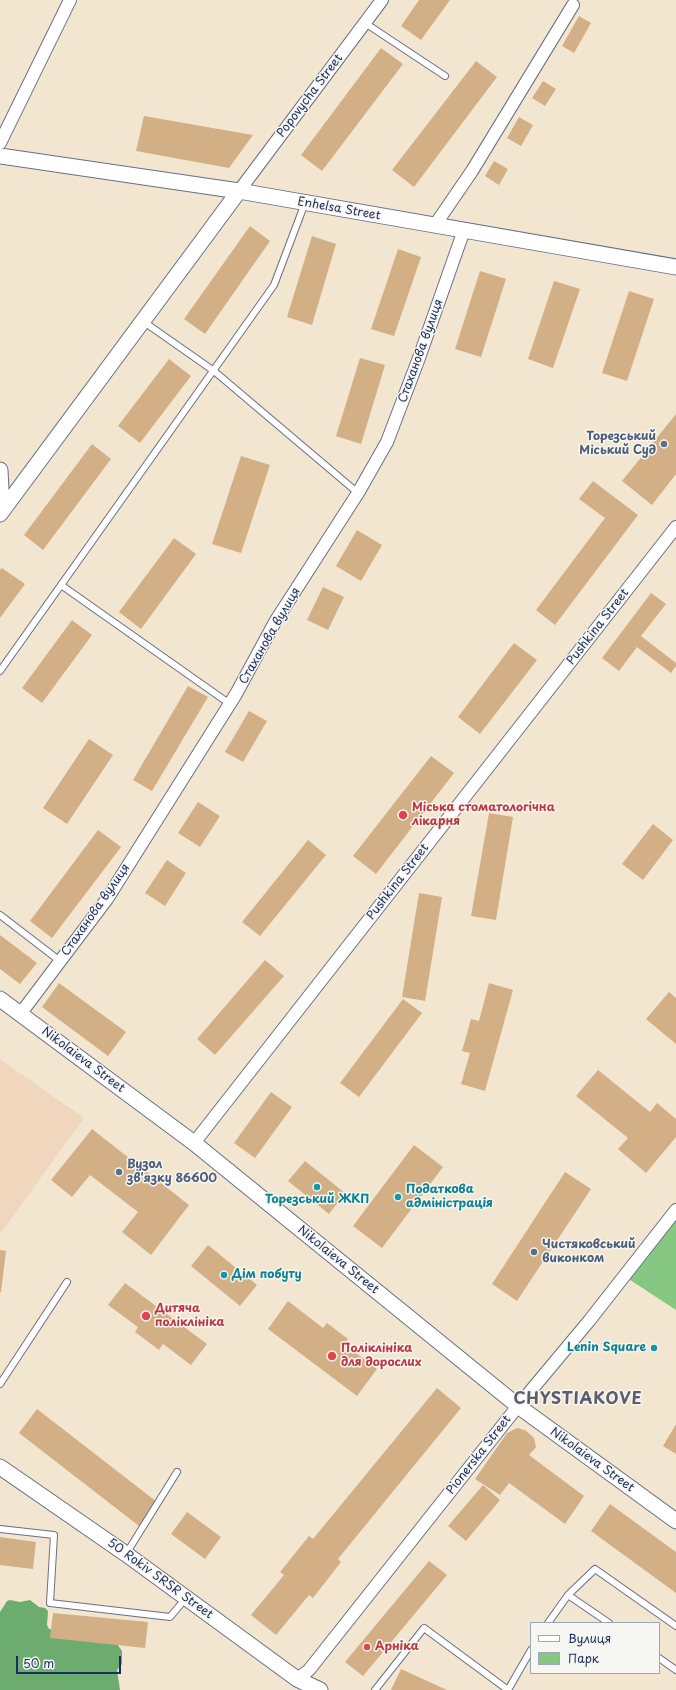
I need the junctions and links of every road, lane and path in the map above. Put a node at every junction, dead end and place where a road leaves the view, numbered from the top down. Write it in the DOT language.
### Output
graph roads {
  1 [pos="70,0"];
  2 [pos="382,0"];
  3 [pos="572,5"];
  4 [pos="366,22"];
  5 [pos="445,76"];
  6 [pos="0,143"];
  7 [pos="0,156"];
  8 [pos="239,191"];
  9 [pos="305,203"];
  10 [pos="435,225"];
  11 [pos="464,230"];
  12 [pos="676,267"];
  13 [pos="142,321"];
  14 [pos="214,371"];
  15 [pos="0,470"];
  16 [pos="358,493"];
  17 [pos="1,512"];
  18 [pos="676,527"];
  19 [pos="61,585"];
  20 [pos="0,671"];
  21 [pos="230,704"];
  22 [pos="0,915"];
  23 [pos="60,961"];
  24 [pos="0,999"];
  25 [pos="21,1013"];
  26 [pos="194,1143"];
  27 [pos="676,1210"];
  28 [pos="67,1282"];
  29 [pos="0,1384"];
  30 [pos="518,1406"];
  31 [pos="0,1467"];
  32 [pos="177,1472"];
  33 [pos="676,1521"];
  34 [pos="0,1529"];
  35 [pos="126,1554"];
  36 [pos="568,1595"];
  37 [pos="186,1598"];
  38 [pos="549,1622"];
  39 [pos="608,1622"];
  40 [pos="676,1626"];
  41 [pos="530,1652"];
  42 [pos="660,1659"];
  43 [pos="676,1670"];
  44 [pos="297,1679"];
  45 [pos="320,1690"];
  46 [pos="375,1690"];
  47 [pos="508,1690"];
  1 -- 6 [label="street"];
  2 -- 4 [label="street, Popovycha Street"];
  3 -- 10 [label="street"];
  4 -- 5 [label="lane"];
  4 -- 8 [label="street, Popovycha Street"];
  7 -- 8 [label="street, Enhelsa Street"];
  8 -- 9 [label="street, Enhelsa Street"];
  8 -- 13 [label="street"];
  9 -- 10 [label="street, Enhelsa Street"];
  9 -- 14 [label="lane"];
  10 -- 11 [label="street, Enhelsa Street"];
  11 -- 12 [label="street, Enhelsa Street"];
  11 -- 16 [label="street, Стаханова вулиця"];
  13 -- 14 [label="lane"];
  13 -- 17 [label="street"];
  14 -- 16 [label="lane"];
  14 -- 19 [label="lane"];
  15 -- 17 [label="street"];
  16 -- 21 [label="street, Стаханова вулиця"];
  18 -- 26 [label="street, Pushkina Street"];
  19 -- 20 [label="lane"];
  19 -- 21 [label="lane"];
  21 -- 23 [label="street, Стаханова вулиця"];
  22 -- 23 [label="lane"];
  23 -- 25 [label="street, Стаханова вулиця"];
  24 -- 25 [label="street, Nikolaieva Street"];
  25 -- 26 [label="street, Nikolaieva Street"];
  26 -- 30 [label="street, Nikolaieva Street"];
  27 -- 30 [label="street, Pionerska Street"];
  28 -- 29 [label="lane"];
  30 -- 33 [label="street, Nikolaieva Street"];
  30 -- 44 [label="street, Pionerska Street"];
  31 -- 35 [label="street, 50 Rokiv SRSR Street"];
  32 -- 35 [label="lane"];
  34 -- 37 [label="lane"];
  35 -- 37 [label="street, 50 Rokiv SRSR Street"];
  36 -- 38 [label="lane"];
  36 -- 39 [label="lane"];
  36 -- 40 [label="lane"];
  37 -- 44 [label="street, 50 Rokiv SRSR Street"];
  41 -- 47 [label="lane"];
  42 -- 43 [label="lane"];
  44 -- 45 [label="street, 50 Rokiv SRSR Street"];
  46 -- 47 [label="lane"];
}
